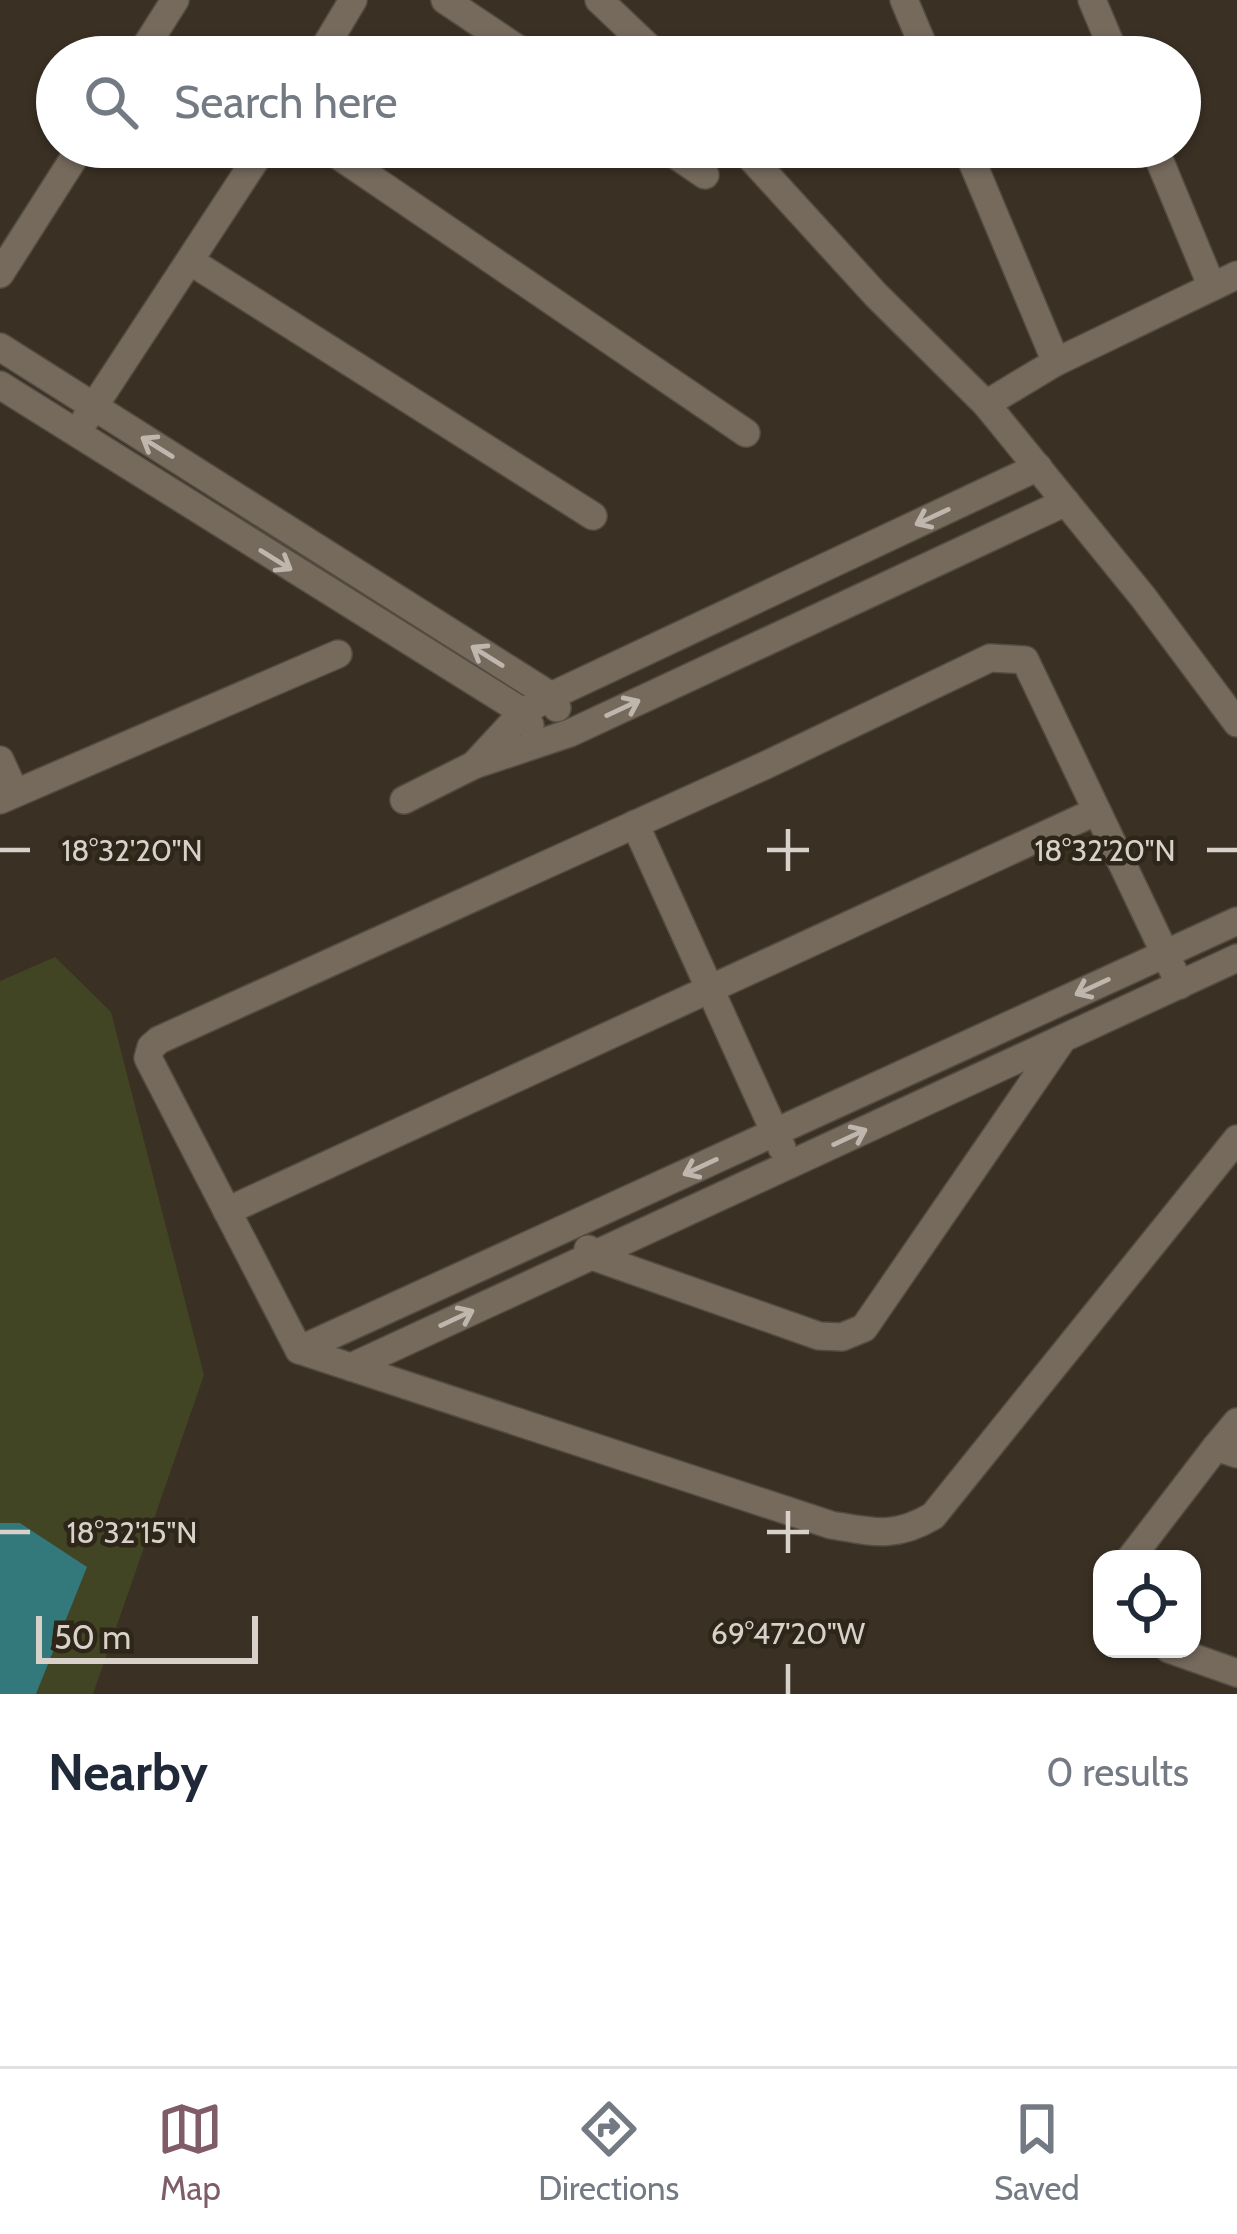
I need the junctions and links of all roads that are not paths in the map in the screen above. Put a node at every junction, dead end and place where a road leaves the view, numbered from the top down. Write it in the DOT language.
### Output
graph roads {
  1 [pos="175,0"];
  2 [pos="353,0"];
  3 [pos="445,0"];
  4 [pos="599,0"];
  5 [pos="904,0"];
  6 [pos="1092,0"];
  7 [pos="152,36"];
  8 [pos="332,36"];
  9 [pos="499,36"];
  10 [pos="637,36"];
  11 [pos="919,36"];
  12 [pos="1107,36"];
  13 [pos="68,168"];
  14 [pos="250,168"];
  15 [pos="357,168"];
  16 [pos="695,168"];
  17 [pos="760,168"];
  18 [pos="975,168"];
  19 [pos="1165,168"];
  20 [pos="705,175"];
  21 [pos="190,261"];
  22 [pos="0,274"];
  23 [pos="1224,281"];
  24 [pos="0,347"];
  25 [pos="1056,362"];
  26 [pos="0,385"];
  27 [pos="986,404"];
  28 [pos="96,408"];
  29 [pos="75,433"];
  30 [pos="746,433"];
  31 [pos="1038,467"];
  32 [pos="1066,502"];
  33 [pos="593,516"];
  34 [pos="338,653"];
  35 [pos="550,696"];
  36 [pos="523,712"];
  37 [pos="1237,723"];
  38 [pos="570,733"];
  39 [pos="539,743"];
  40 [pos="0,760"];
  41 [pos="474,765"];
  42 [pos="7,797"];
  43 [pos="404,800"];
  44 [pos="1097,811"];
  45 [pos="635,824"];
  46 [pos="1237,921"];
  47 [pos="1166,954"];
  48 [pos="1237,958"];
  49 [pos="1180,985"];
  50 [pos="709,986"];
  51 [pos="1046,1009"];
  52 [pos="1064,1038"];
  53 [pos="775,1132"];
  54 [pos="1237,1138"];
  55 [pos="789,1165"];
  56 [pos="227,1211"];
  57 [pos="574,1224"];
  58 [pos="592,1256"];
  59 [pos="299,1350"];
  60 [pos="351,1367"];
  61 [pos="1237,1421"];
  62 [pos="1227,1450"];
  63 [pos="1138,1550"];
  64 [pos="1196,1658"];
  65 [pos="1237,1672"];
  1 -- 7 [label="street"];
  2 -- 8 [label="street"];
  3 -- 9 [label="street"];
  4 -- 10 [label="street"];
  5 -- 11 [label="street"];
  6 -- 12 [label="street"];
  13 -- 22 [label="street"];
  14 -- 21 [label="street"];
  15 -- 30 [label="street"];
  16 -- 20 [label="street"];
  17 -- 27 [label="street"];
  18 -- 25 [label="street"];
  19 -- 23 [label="street"];
  21 -- 28 [label="street"];
  21 -- 33 [label="street"];
  23 -- 25 [label="street"];
  24 -- 28 [label="street"];
  25 -- 27 [label="street"];
  26 -- 29 [label="street"];
  27 -- 31 [label="street"];
  28 -- 29 [label="street"];
  35 -- 28 [label="street, one-way"];
  29 -- 36 [label="street, one-way"];
  31 -- 32 [label="street"];
  31 -- 35 [label="street, one-way"];
  32 -- 37 [label="street"];
  38 -- 32 [label="street, one-way"];
  34 -- 42 [label="street"];
  35 -- 36 [label="street"];
  35 -- 38 [label="street"];
  36 -- 39 [label="street"];
  36 -- 41 [label="street"];
  38 -- 39 [label="street"];
  39 -- 41 [label="street"];
  40 -- 42 [label="street"];
  41 -- 43 [label="street"];
  44 -- 45 [label="street"];
  44 -- 47 [label="street"];
  44 -- 50 [label="street"];
  45 -- 50 [label="street"];
  45 -- 56 [label="street"];
  46 -- 47 [label="street"];
  47 -- 49 [label="street"];
  47 -- 51 [label="street, one-way"];
  48 -- 49 [label="street"];
  49 -- 52 [label="street"];
  50 -- 53 [label="street"];
  50 -- 56 [label="street"];
  51 -- 52 [label="street"];
  51 -- 53 [label="street"];
  55 -- 52 [label="street, one-way"];
  52 -- 58 [label="street"];
  53 -- 55 [label="street"];
  53 -- 57 [label="street, one-way"];
  54 -- 60 [label="street"];
  55 -- 58 [label="street"];
  56 -- 59 [label="street"];
  57 -- 58 [label="street"];
  57 -- 59 [label="street"];
  60 -- 58 [label="street, one-way"];
  59 -- 60 [label="street"];
  61 -- 62 [label="street"];
  62 -- 63 [label="street"];
  64 -- 65 [label="street"];
}
